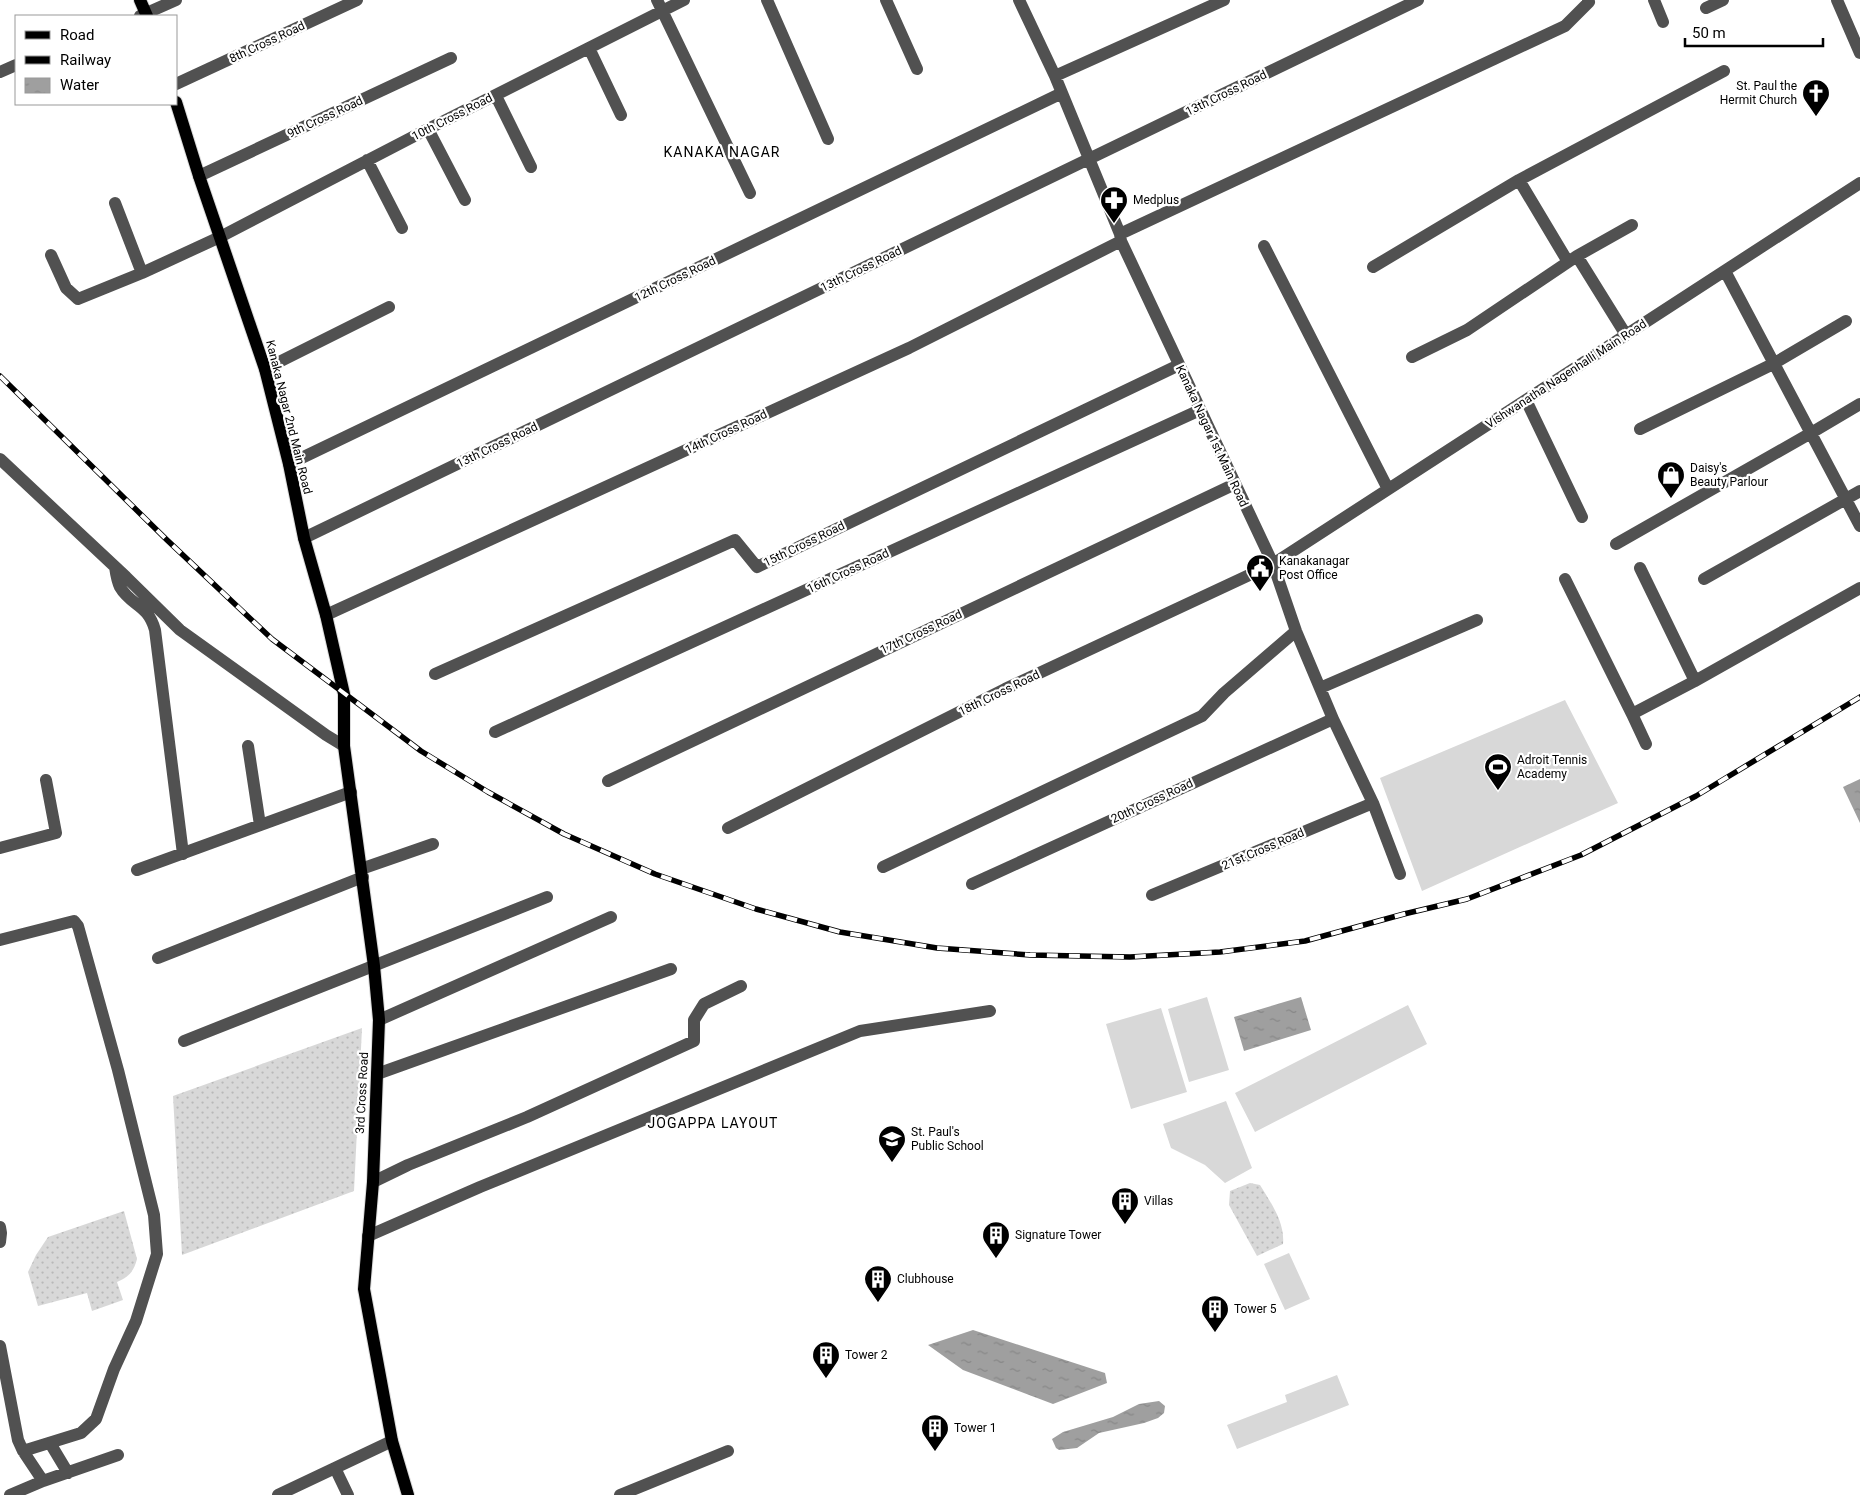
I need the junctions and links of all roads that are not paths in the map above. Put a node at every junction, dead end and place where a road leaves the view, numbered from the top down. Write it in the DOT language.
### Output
graph roads {
  1 [pos="140,0"];
  2 [pos="176,0"];
  3 [pos="357,0"];
  4 [pos="684,0"];
  5 [pos="766,0"];
  6 [pos="886,0"];
  7 [pos="1019,0"];
  8 [pos="1224,0"];
  9 [pos="1418,0"];
  10 [pos="1588,0"];
  11 [pos="1654,0"];
  12 [pos="1723,0"];
  13 [pos="1837,0"];
  14 [pos="660,6"];
  15 [pos="1706,8"];
  16 [pos="144,15"];
  17 [pos="1663,22"];
  18 [pos="589,48"];
  19 [pos="1860,53"];
  20 [pos="452,58"];
  21 [pos="15,65"];
  22 [pos="917,69"];
  23 [pos="1724,70"];
  24 [pos="0,72"];
  25 [pos="1055,76"];
  26 [pos="178,83"];
  27 [pos="1062,94"];
  28 [pos="496,96"];
  29 [pos="177,105"];
  30 [pos="621,115"];
  31 [pos="428,129"];
  32 [pos="828,139"];
  33 [pos="1090,159"];
  34 [pos="367,160"];
  35 [pos="531,167"];
  36 [pos="199,176"];
  37 [pos="1519,180"];
  38 [pos="1860,183"];
  39 [pos="750,193"];
  40 [pos="465,200"];
  41 [pos="115,203"];
  42 [pos="1632,225"];
  43 [pos="402,228"];
  44 [pos="220,237"];
  45 [pos="1121,237"];
  46 [pos="1264,246"];
  47 [pos="51,255"];
  48 [pos="1572,259"];
  49 [pos="1372,267"];
  50 [pos="1725,271"];
  51 [pos="142,273"];
  52 [pos="389,307"];
  53 [pos="1846,322"];
  54 [pos="1626,335"];
  55 [pos="1412,357"];
  56 [pos="1773,364"];
  57 [pos="1179,365"];
  58 [pos="265,369"];
  59 [pos="1526,400"];
  60 [pos="1860,404"];
  61 [pos="1200,410"];
  62 [pos="1640,429"];
  63 [pos="1811,434"];
  64 [pos="0,459"];
  65 [pos="289,464"];
  66 [pos="1235,484"];
  67 [pos="1388,490"];
  68 [pos="1860,491"];
  69 [pos="1846,499"];
  70 [pos="1582,517"];
  71 [pos="1860,526"];
  72 [pos="304,538"];
  73 [pos="1616,544"];
  74 [pos="1273,564"];
  75 [pos="114,567"];
  76 [pos="1640,568"];
  77 [pos="1565,579"];
  78 [pos="1704,579"];
  79 [pos="1860,588"];
  80 [pos="326,615"];
  81 [pos="1476,620"];
  82 [pos="1296,631"];
  83 [pos="435,674"];
  84 [pos="1695,681"];
  85 [pos="1320,688"];
  86 [pos="1632,714"];
  87 [pos="1332,719"];
  88 [pos="495,732"];
  89 [pos="1646,744"];
  90 [pos="248,746"];
  91 [pos="344,746"];
  92 [pos="46,780"];
  93 [pos="608,781"];
  94 [pos="351,792"];
  95 [pos="1373,804"];
  96 [pos="260,825"];
  97 [pos="728,828"];
  98 [pos="433,844"];
  99 [pos="0,848"];
  100 [pos="183,854"];
  101 [pos="882,867"];
  102 [pos="137,870"];
  103 [pos="362,873"];
  104 [pos="1400,874"];
  105 [pos="972,884"];
  106 [pos="1152,896"];
  107 [pos="547,897"];
  108 [pos="611,917"];
  109 [pos="0,940"];
  110 [pos="158,958"];
  111 [pos="374,966"];
  112 [pos="671,969"];
  113 [pos="741,986"];
  114 [pos="990,1011"];
  115 [pos="379,1020"];
  116 [pos="184,1041"];
  117 [pos="377,1074"];
  118 [pos="373,1182"];
  119 [pos="0,1227"];
  120 [pos="368,1236"];
  121 [pos="0,1242"];
  122 [pos="0,1346"];
  123 [pos="392,1441"];
  124 [pos="50,1443"];
  125 [pos="23,1451"];
  126 [pos="728,1451"];
  127 [pos="118,1456"];
  128 [pos="335,1468"];
  129 [pos="68,1473"];
  130 [pos="43,1481"];
  131 [pos="10,1495"];
  132 [pos="278,1495"];
  133 [pos="348,1495"];
  134 [pos="408,1495"];
  135 [pos="620,1495"];
  1 -- 16 [label="main road"];
  2 -- 16 [label="street"];
  3 -- 26 [label="street, 8th Cross Road"];
  4 -- 14 [label="street, 10th Cross Road"];
  5 -- 32 [label="street"];
  6 -- 22 [label="street"];
  7 -- 25 [label="street, Kanaka Nagar 1st Main Road"];
  8 -- 25 [label="street"];
  9 -- 33 [label="street, 13th Cross Road"];
  10 -- 45 [label="street, 14th Cross Road"];
  11 -- 17 [label="street"];
  12 -- 15 [label="street"];
  13 -- 19 [label="street"];
  14 -- 18 [label="street, 10th Cross Road"];
  14 -- 39 [label="street"];
  18 -- 28 [label="street, 10th Cross Road"];
  18 -- 30 [label="street"];
  20 -- 36 [label="street, 9th Cross Road"];
  21 -- 24 [label="street"];
  23 -- 37 [label="street"];
  25 -- 27 [label="street, Kanaka Nagar 1st Main Road"];
  27 -- 33 [label="street, Kanaka Nagar 1st Main Road"];
  27 -- 65 [label="street, 12th Cross Road"];
  28 -- 31 [label="street, 10th Cross Road"];
  28 -- 35 [label="street"];
  29 -- 36 [label="main road, Kanaka Nagar 2nd Main Road"];
  31 -- 34 [label="street, 10th Cross Road"];
  31 -- 40 [label="street"];
  33 -- 45 [label="street, Kanaka Nagar 1st Main Road"];
  33 -- 72 [label="street, 13th Cross Road"];
  34 -- 43 [label="street"];
  34 -- 44 [label="street, 10th Cross Road"];
  36 -- 44 [label="main road, Kanaka Nagar 2nd Main Road"];
  37 -- 48 [label="street"];
  37 -- 49 [label="street"];
  38 -- 50 [label="street, Vishwanatha Nagenhalli Main Road"];
  41 -- 51 [label="street"];
  42 -- 48 [label="street"];
  44 -- 51 [label="street, 10th Cross Road"];
  44 -- 58 [label="main road, Kanaka Nagar 2nd Main Road"];
  45 -- 57 [label="street, Kanaka Nagar 1st Main Road"];
  45 -- 80 [label="street, 14th Cross Road"];
  46 -- 67 [label="street"];
  47 -- 51 [label="street, 10th Cross Road"];
  48 -- 54 [label="street"];
  48 -- 55 [label="street"];
  50 -- 54 [label="street, Vishwanatha Nagenhalli Main Road"];
  50 -- 56 [label="street"];
  52 -- 58 [label="street"];
  53 -- 56 [label="street"];
  54 -- 59 [label="street, Vishwanatha Nagenhalli Main Road"];
  56 -- 62 [label="street"];
  56 -- 63 [label="street"];
  57 -- 61 [label="street, Kanaka Nagar 1st Main Road"];
  57 -- 83 [label="street, 15th Cross Road"];
  58 -- 65 [label="main road, Kanaka Nagar 2nd Main Road"];
  59 -- 67 [label="street, Vishwanatha Nagenhalli Main Road"];
  59 -- 70 [label="street"];
  60 -- 63 [label="street"];
  61 -- 66 [label="street, Kanaka Nagar 1st Main Road"];
  61 -- 88 [label="street, 16th Cross Road"];
  63 -- 69 [label="street"];
  63 -- 73 [label="street"];
  64 -- 75 [label="street"];
  65 -- 72 [label="main road, Kanaka Nagar 2nd Main Road"];
  66 -- 74 [label="street, Kanaka Nagar 1st Main Road"];
  66 -- 93 [label="street, 17th Cross Road"];
  67 -- 74 [label="street, Vishwanatha Nagenhalli Main Road"];
  68 -- 69 [label="street"];
  69 -- 71 [label="street"];
  69 -- 78 [label="street"];
  72 -- 80 [label="main road, Kanaka Nagar 2nd Main Road"];
  74 -- 82 [label="street, Kanaka Nagar 1st Main Road"];
  74 -- 97 [label="street, 18th Cross Road"];
  75 -- 91 [label="street"];
  75 -- 100 [label="street"];
  76 -- 84 [label="street"];
  77 -- 86 [label="street"];
  79 -- 84 [label="street"];
  80 -- 91 [label="main road, Kanaka Nagar 2nd Main Road"];
  81 -- 85 [label="street"];
  82 -- 85 [label="street, Kanaka Nagar 1st Main Road"];
  82 -- 101 [label="street"];
  84 -- 86 [label="street"];
  85 -- 87 [label="street, Kanaka Nagar 1st Main Road"];
  86 -- 89 [label="street"];
  87 -- 95 [label="street, Kanaka Nagar 1st Main Road"];
  87 -- 105 [label="street, 20th Cross Road"];
  90 -- 96 [label="street"];
  91 -- 94 [label="main road, 3rd Cross Road"];
  92 -- 99 [label="street"];
  94 -- 96 [label="street"];
  94 -- 103 [label="main road, 3rd Cross Road"];
  95 -- 104 [label="street, Kanaka Nagar 1st Main Road"];
  95 -- 106 [label="street, 21st Cross Road"];
  96 -- 100 [label="street"];
  98 -- 103 [label="street"];
  100 -- 102 [label="street"];
  103 -- 110 [label="street"];
  103 -- 111 [label="main road, 3rd Cross Road"];
  107 -- 111 [label="street"];
  108 -- 115 [label="street"];
  109 -- 124 [label="street"];
  111 -- 115 [label="main road, 3rd Cross Road"];
  111 -- 116 [label="street"];
  112 -- 117 [label="street"];
  113 -- 118 [label="street"];
  114 -- 120 [label="street"];
  115 -- 117 [label="main road, 3rd Cross Road"];
  117 -- 118 [label="main road, 3rd Cross Road"];
  118 -- 120 [label="main road, 3rd Cross Road"];
  119 -- 121 [label="street"];
  120 -- 123 [label="main road, 3rd Cross Road"];
  122 -- 125 [label="street"];
  123 -- 128 [label="street"];
  123 -- 134 [label="main road, 3rd Cross Road"];
  124 -- 125 [label="street"];
  124 -- 129 [label="street"];
  125 -- 130 [label="street"];
  126 -- 135 [label="street"];
  127 -- 129 [label="street"];
  128 -- 132 [label="street"];
  128 -- 133 [label="street"];
  129 -- 130 [label="street"];
  130 -- 131 [label="street"];
}
